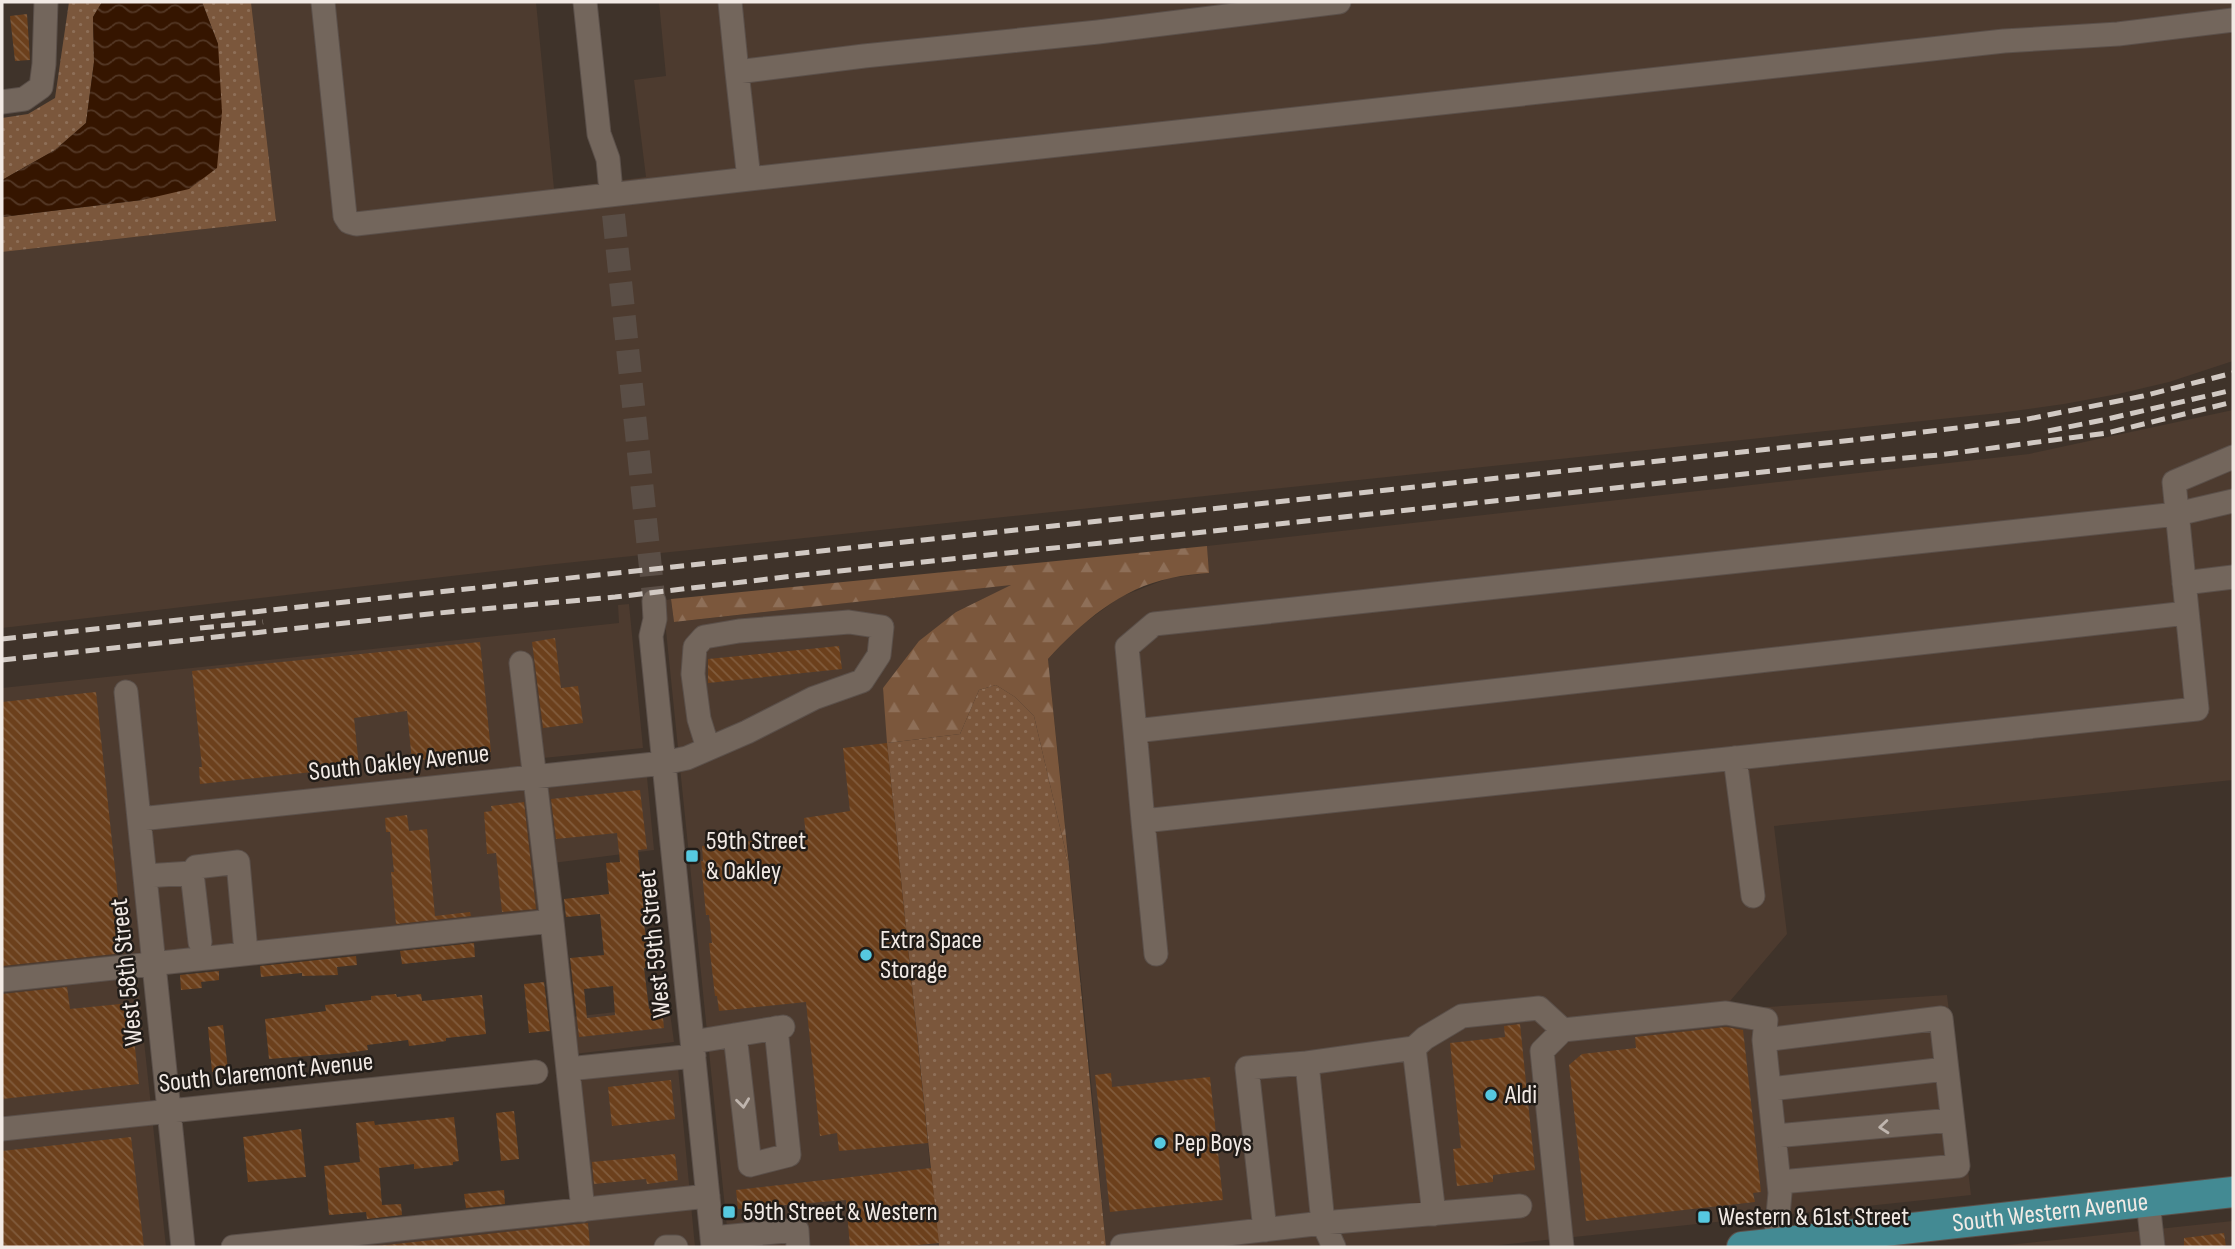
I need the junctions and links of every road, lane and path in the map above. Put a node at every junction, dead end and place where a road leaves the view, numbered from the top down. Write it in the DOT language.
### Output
graph roads {
  1 [pos="46,2"];
  2 [pos="323,2"];
  3 [pos="585,2"];
  4 [pos="730,2"];
  5 [pos="1339,2"];
  6 [pos="2233,20"];
  7 [pos="737,72"];
  8 [pos="2,102"];
  9 [pos="749,179"];
  10 [pos="604,182"];
  11 [pos="2233,457"];
  12 [pos="2233,501"];
  13 [pos="2177,514"];
  14 [pos="2233,578"];
  15 [pos="2184,583"];
  16 [pos="648,602"];
  17 [pos="2187,613"];
  18 [pos="521,663"];
  19 [pos="125,692"];
  20 [pos="1135,732"];
  21 [pos="708,748"];
  22 [pos="1735,758"];
  23 [pos="664,763"];
  24 [pos="534,776"];
  25 [pos="139,818"];
  26 [pos="1143,821"];
  27 [pos="192,873"];
  28 [pos="145,876"];
  29 [pos="1753,896"];
  30 [pos="552,921"];
  31 [pos="245,941"];
  32 [pos="200,942"];
  33 [pos="1156,954"];
  34 [pos="154,964"];
  35 [pos="2,980"];
  36 [pos="1563,1030"];
  37 [pos="1765,1030"];
  38 [pos="735,1035"];
  39 [pos="1414,1048"];
  40 [pos="693,1049"];
  41 [pos="1307,1063"];
  42 [pos="568,1069"];
  43 [pos="1946,1069"];
  44 [pos="536,1072"];
  45 [pos="1770,1089"];
  46 [pos="169,1111"];
  47 [pos="1952,1120"];
  48 [pos="2,1129"];
  49 [pos="1775,1136"];
  50 [pos="1780,1182"];
  51 [pos="2233,1192"];
  52 [pos="708,1196"];
  53 [pos="2148,1202"];
  54 [pos="1520,1206"];
  55 [pos="583,1210"];
  56 [pos="1434,1214"];
  57 [pos="1324,1223"];
  58 [pos="1265,1230"];
  59 [pos="798,1239"];
  60 [pos="759,1240"];
  61 [pos="713,1242"];
  62 [pos="1816,1243"];
  63 [pos="1775,1245"];
  64 [pos="1122,1246"];
  65 [pos="183,1247"];
  66 [pos="233,1247"];
  67 [pos="666,1247"];
  68 [pos="676,1247"];
  69 [pos="1316,1247"];
  70 [pos="1334,1247"];
  71 [pos="1562,1247"];
  72 [pos="1742,1247"];
  73 [pos="2153,1247"];
  1 -- 8 [label="street"];
  2 -- 9 [label="street"];
  3 -- 10 [label="street"];
  4 -- 7 [label="street"];
  5 -- 7 [label="street"];
  6 -- 9 [label="street"];
  7 -- 9 [label="street"];
  11 -- 13 [label="street"];
  12 -- 13 [label="street"];
  13 -- 15 [label="street"];
  13 -- 20 [label="street"];
  14 -- 15 [label="street"];
  15 -- 17 [label="street"];
  16 -- 23 [label="street, West 59th Street"];
  17 -- 20 [label="street"];
  17 -- 22 [label="street"];
  18 -- 24 [label="street"];
  19 -- 25 [label="street, West 58th Street"];
  20 -- 26 [label="street"];
  21 -- 21 [label="street, South Oakley Avenue"];
  21 -- 23 [label="street, South Oakley Avenue"];
  22 -- 26 [label="street"];
  22 -- 29 [label="street"];
  23 -- 24 [label="street, South Oakley Avenue"];
  23 -- 40 [label="street, West 59th Street"];
  24 -- 25 [label="street, South Oakley Avenue"];
  24 -- 30 [label="street"];
  25 -- 28 [label="street, West 58th Street"];
  26 -- 33 [label="street"];
  27 -- 28 [label="street"];
  27 -- 31 [label="street"];
  27 -- 32 [label="street"];
  28 -- 34 [label="street, West 58th Street"];
  30 -- 34 [label="street"];
  30 -- 42 [label="street"];
  34 -- 35 [label="street"];
  34 -- 46 [label="street, West 58th Street"];
  36 -- 37 [label="street"];
  36 -- 39 [label="street"];
  36 -- 71 [label="street"];
  37 -- 43 [label="street"];
  37 -- 45 [label="street"];
  38 -- 38 [label="street, one-way"];
  38 -- 40 [label="street"];
  39 -- 41 [label="street"];
  39 -- 56 [label="street"];
  40 -- 42 [label="street"];
  40 -- 52 [label="street, West 59th Street"];
  41 -- 57 [label="street"];
  41 -- 58 [label="street"];
  42 -- 55 [label="street"];
  43 -- 45 [label="street"];
  43 -- 47 [label="street"];
  44 -- 46 [label="street, South Claremont Avenue"];
  45 -- 49 [label="street"];
  46 -- 48 [label="street, South Claremont Avenue"];
  46 -- 65 [label="street, West 58th Street"];
  47 -- 49 [label="street, one-way"];
  47 -- 50 [label="street"];
  49 -- 50 [label="street"];
  50 -- 63 [label="street"];
  51 -- 53 [label="main road, South Western Avenue"];
  52 -- 55 [label="street"];
  52 -- 61 [label="street, West 59th Street"];
  53 -- 62 [label="main road, South Western Avenue"];
  53 -- 73 [label="street"];
  54 -- 56 [label="street"];
  55 -- 66 [label="street"];
  56 -- 57 [label="street"];
  57 -- 58 [label="street"];
  57 -- 69 [label="street"];
  57 -- 70 [label="street"];
  58 -- 64 [label="street"];
  59 -- 60 [label="street"];
  60 -- 61 [label="street"];
  62 -- 63 [label="main road, South Western Avenue"];
  63 -- 72 [label="main road, South Western Avenue"];
  67 -- 68 [label="street"];
}
